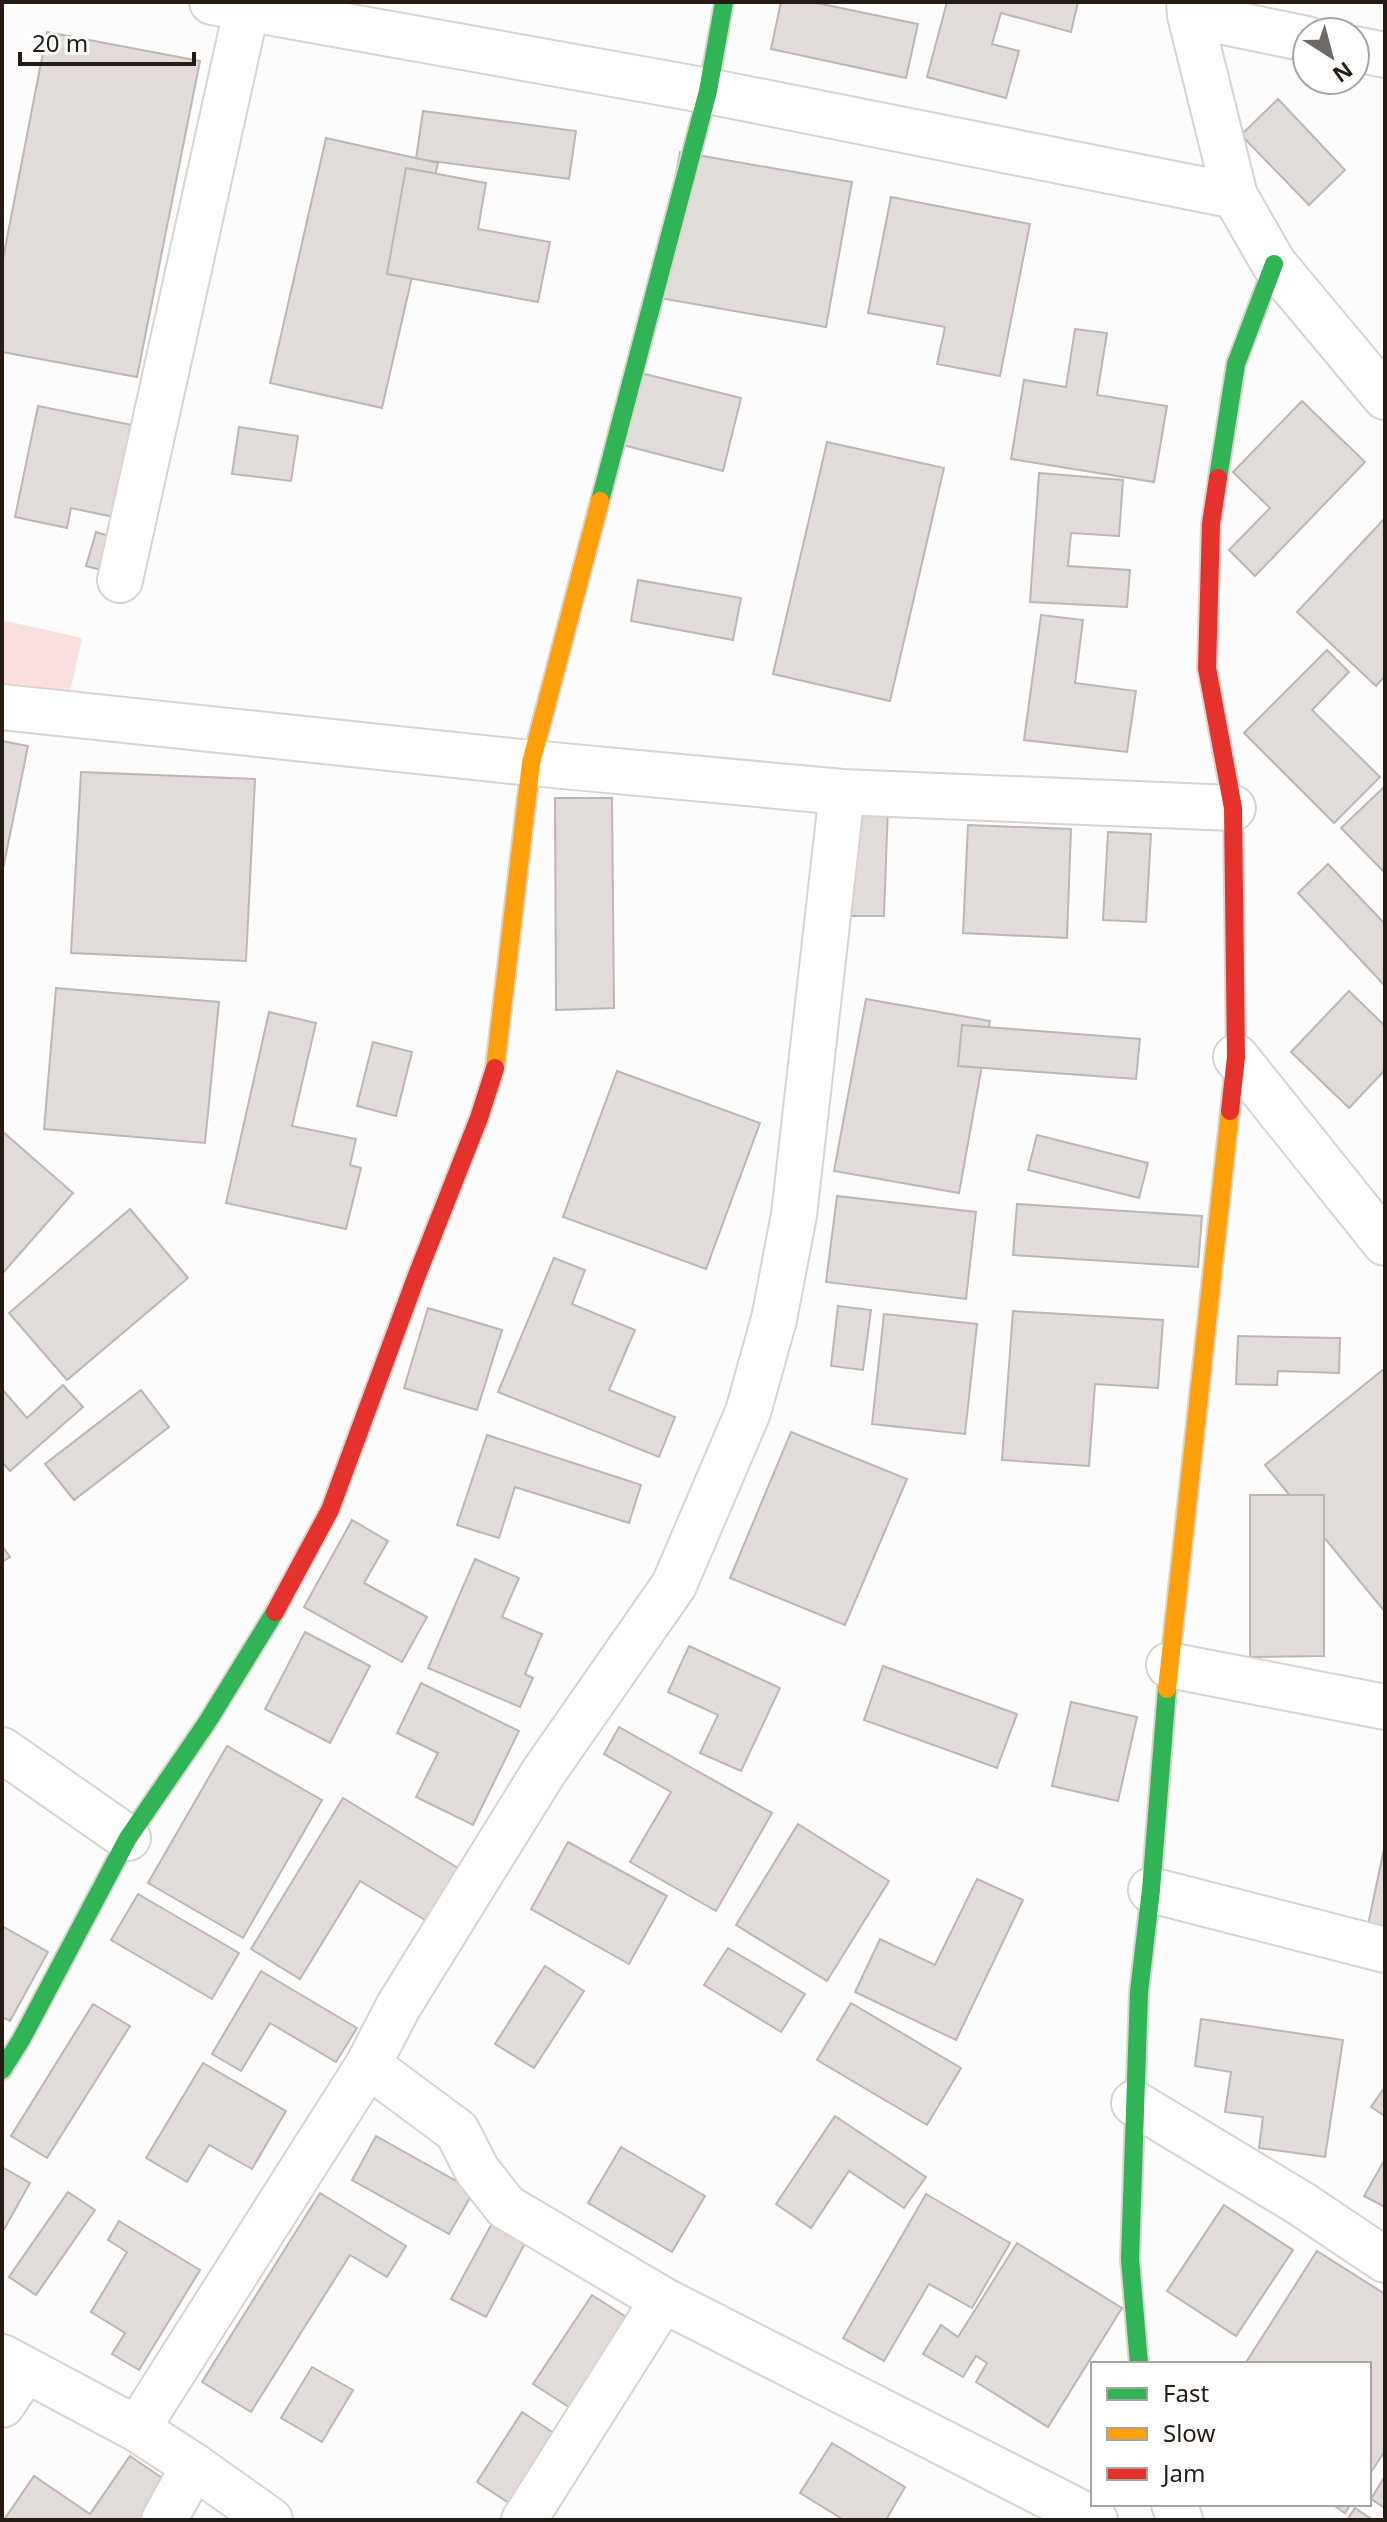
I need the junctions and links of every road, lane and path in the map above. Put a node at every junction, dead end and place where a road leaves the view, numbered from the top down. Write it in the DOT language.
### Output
graph roads {
  1 [pos="724,2"];
  2 [pos="236,5"];
  3 [pos="1190,9"];
  4 [pos="1291,35"];
  5 [pos="708,91"];
  6 [pos="1235,196"];
  7 [pos="1274,264"];
  8 [pos="1385,397"];
  9 [pos="120,580"];
  10 [pos="2,707"];
  11 [pos="531,763"];
  12 [pos="842,792"];
  13 [pos="1233,808"];
  14 [pos="1236,1057"];
  15 [pos="1385,1243"];
  16 [pos="1169,1665"];
  17 [pos="1385,1707"];
  18 [pos="2,1750"];
  19 [pos="128,1838"];
  20 [pos="1151,1890"];
  21 [pos="1385,1950"];
  22 [pos="368,2065"];
  23 [pos="2,2070"];
  24 [pos="1134,2103"];
  25 [pos="1385,2260"];
  26 [pos="663,2300"];
  27 [pos="1139,2362"];
  28 [pos="10,2378"];
  29 [pos="137,2429"];
  30 [pos="194,2466"];
  31 [pos="164,2520"];
  32 [pos="270,2520"];
  33 [pos="524,2520"];
  34 [pos="1095,2520"];
  1 -- 5 [label="street"];
  2 -- 5 [label="street"];
  2 -- 9 [label="street"];
  3 -- 4 [label="street"];
  3 -- 6 [label="street"];
  5 -- 6 [label="street"];
  5 -- 11 [label="street"];
  6 -- 7 [label="street"];
  7 -- 8 [label="street"];
  7 -- 13 [label="street"];
  10 -- 11 [label="street"];
  11 -- 12 [label="street"];
  11 -- 19 [label="street"];
  12 -- 13 [label="street"];
  12 -- 22 [label="street"];
  13 -- 14 [label="street"];
  14 -- 15 [label="street"];
  14 -- 16 [label="street"];
  16 -- 17 [label="street"];
  16 -- 20 [label="street"];
  18 -- 19 [label="street"];
  19 -- 23 [label="street"];
  20 -- 21 [label="street"];
  20 -- 24 [label="street"];
  22 -- 26 [label="street"];
  22 -- 29 [label="street"];
  24 -- 25 [label="street"];
  24 -- 27 [label="street"];
  26 -- 33 [label="street"];
  26 -- 34 [label="street"];
  28 -- 29 [label="street"];
  29 -- 30 [label="street"];
  30 -- 31 [label="street"];
  30 -- 32 [label="street"];
}
